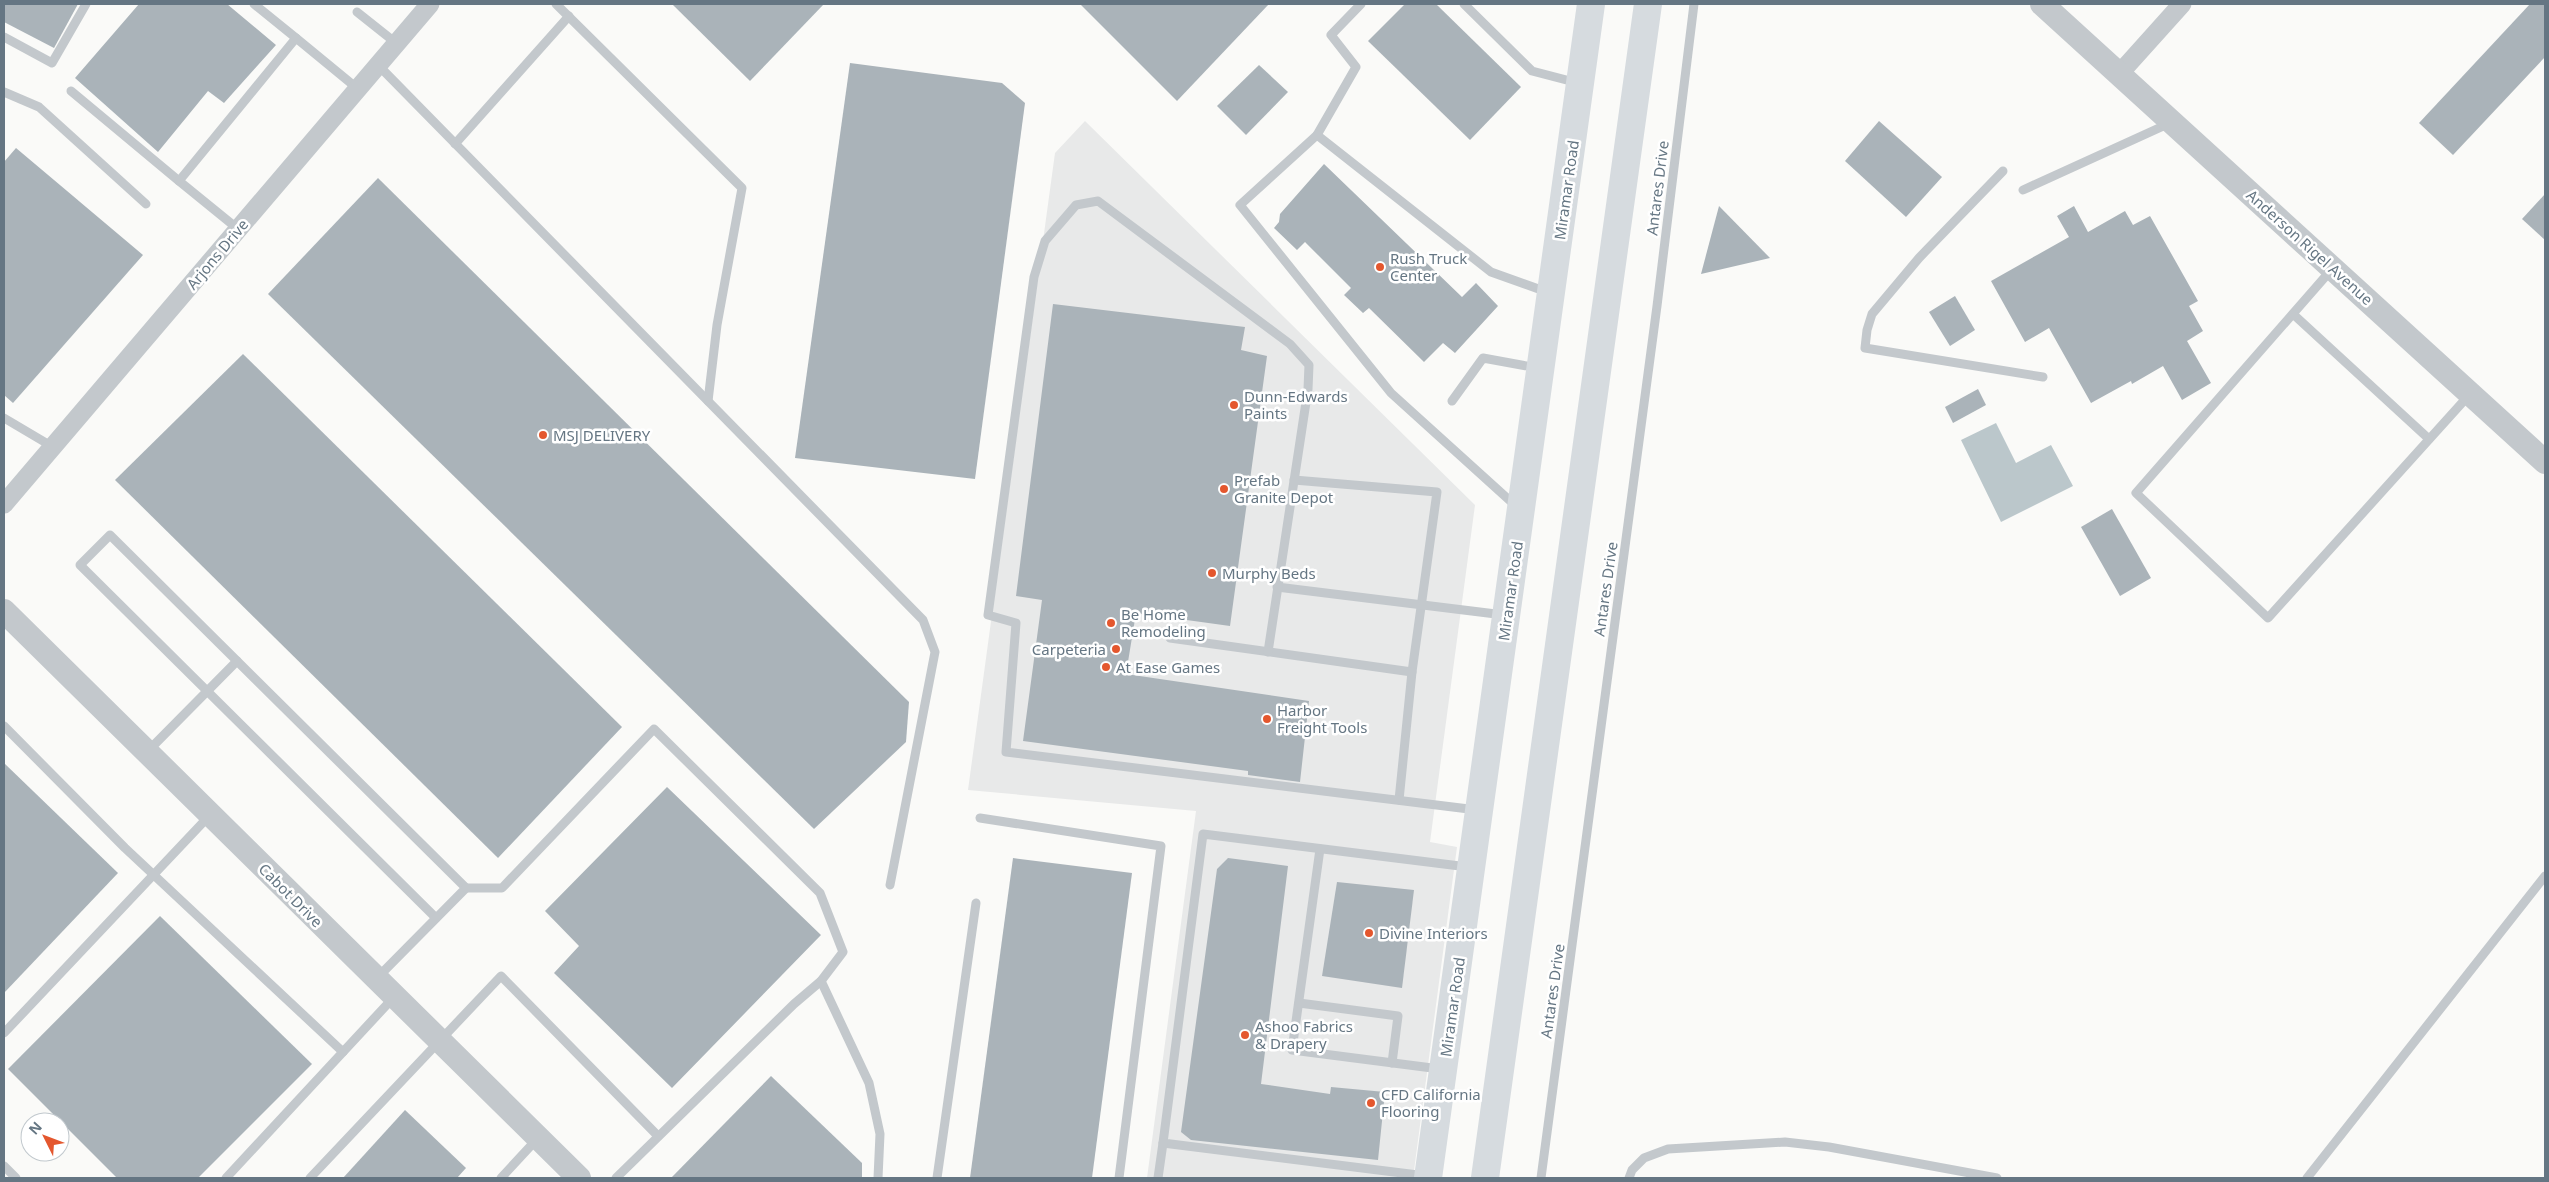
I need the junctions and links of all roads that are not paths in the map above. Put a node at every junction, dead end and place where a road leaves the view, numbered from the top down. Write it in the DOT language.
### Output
graph roads {
  1 [pos="86,4"];
  2 [pos="254,4"];
  3 [pos="430,4"];
  4 [pos="556,4"];
  5 [pos="1361,4"];
  6 [pos="1464,4"];
  7 [pos="1591,4"];
  8 [pos="1648,4"];
  9 [pos="1694,4"];
  10 [pos="2182,4"];
  11 [pos="2052,8"];
  12 [pos="357,12"];
  13 [pos="569,16"];
  14 [pos="4,37"];
  15 [pos="296,38"];
  16 [pos="396,43"];
  17 [pos="378,66"];
  18 [pos="2120,73"];
  19 [pos="1580,83"];
  20 [pos="358,89"];
  21 [pos="71,91"];
  22 [pos="4,92"];
  23 [pos="2173,122"];
  24 [pos="1317,135"];
  25 [pos="455,144"];
  26 [pos="2003,171"];
  27 [pos="179,181"];
  28 [pos="2023,190"];
  29 [pos="146,204"];
  30 [pos="238,229"];
  31 [pos="2333,268"];
  32 [pos="1551,293"];
  33 [pos="2293,314"];
  34 [pos="1541,369"];
  35 [pos="2043,377"];
  36 [pos="2471,394"];
  37 [pos="708,401"];
  38 [pos="1452,402"];
  39 [pos="4,418"];
  40 [pos="2429,439"];
  41 [pos="53,447"];
  42 [pos="2545,462"];
  43 [pos="1294,480"];
  44 [pos="4,504"];
  45 [pos="1521,511"];
  46 [pos="1277,587"];
  47 [pos="1422,605"];
  48 [pos="4,611"];
  49 [pos="1506,616"];
  50 [pos="1170,638"];
  51 [pos="1268,652"];
  52 [pos="237,661"];
  53 [pos="1412,672"];
  54 [pos="207,691"];
  55 [pos="4,726"];
  56 [pos="147,752"];
  57 [pos="1399,800"];
  58 [pos="1479,810"];
  59 [pos="210,815"];
  60 [pos="980,818"];
  61 [pos="1320,849"];
  62 [pos="1471,868"];
  63 [pos="155,875"];
  64 [pos="2545,876"];
  65 [pos="890,885"];
  66 [pos="466,888"];
  67 [pos="976,903"];
  68 [pos="436,918"];
  69 [pos="376,979"];
  70 [pos="822,981"];
  71 [pos="394,997"];
  72 [pos="1299,1003"];
  73 [pos="4,1033"];
  74 [pos="439,1040"];
  75 [pos="343,1052"];
  76 [pos="1392,1063"];
  77 [pos="1443,1070"];
  78 [pos="658,1136"];
  79 [pos="538,1138"];
  80 [pos="1163,1143"];
  81 [pos="4,1166"];
  82 [pos="1428,1177"];
  83 [pos="16,1178"];
  84 [pos="226,1178"];
  85 [pos="310,1178"];
  86 [pos="501,1178"];
  87 [pos="579,1178"];
  88 [pos="616,1178"];
  89 [pos="878,1178"];
  90 [pos="937,1178"];
  91 [pos="1118,1178"];
  92 [pos="1158,1178"];
  93 [pos="1485,1178"];
  94 [pos="1541,1178"];
  95 [pos="1629,1178"];
  96 [pos="1997,1178"];
  97 [pos="2307,1178"];
  1 -- 14 [label="lane"];
  2 -- 15 [label="lane"];
  3 -- 16 [label="street, Arjons Drive"];
  4 -- 13 [label="lane"];
  5 -- 24 [label="lane"];
  6 -- 19 [label="lane"];
  7 -- 19 [label="main road, Miramar Road"];
  8 -- 93 [label="main road"];
  9 -- 94 [label="lane, Antares Drive"];
  10 -- 18 [label="street"];
  11 -- 18 [label="street, Anderson Rigel Avenue"];
  12 -- 16 [label="lane"];
  13 -- 25 [label="lane"];
  13 -- 37 [label="lane"];
  15 -- 20 [label="lane"];
  15 -- 27 [label="lane"];
  16 -- 17 [label="street, Arjons Drive"];
  17 -- 20 [label="street, Arjons Drive"];
  17 -- 25 [label="lane"];
  18 -- 23 [label="street, Anderson Rigel Avenue"];
  19 -- 32 [label="main road, Miramar Road"];
  20 -- 30 [label="street, Arjons Drive"];
  21 -- 27 [label="lane"];
  22 -- 29 [label="lane"];
  23 -- 28 [label="lane"];
  23 -- 31 [label="street, Anderson Rigel Avenue"];
  24 -- 32 [label="lane"];
  24 -- 45 [label="lane"];
  25 -- 37 [label="lane"];
  26 -- 35 [label="lane"];
  27 -- 30 [label="lane"];
  30 -- 41 [label="street, Arjons Drive"];
  31 -- 33 [label="lane"];
  31 -- 36 [label="street, Anderson Rigel Avenue"];
  32 -- 34 [label="main road, Miramar Road"];
  33 -- 40 [label="lane"];
  33 -- 40 [label="lane"];
  34 -- 38 [label="lane"];
  34 -- 45 [label="main road, Miramar Road"];
  36 -- 40 [label="lane"];
  36 -- 42 [label="street, Anderson Rigel Avenue"];
  37 -- 65 [label="lane"];
  39 -- 41 [label="lane"];
  41 -- 44 [label="street, Arjons Drive"];
  43 -- 46 [label="lane"];
  43 -- 47 [label="lane"];
  43 -- 57 [label="lane"];
  45 -- 49 [label="main road, Miramar Road"];
  46 -- 47 [label="lane"];
  46 -- 51 [label="lane"];
  47 -- 49 [label="lane"];
  47 -- 53 [label="lane"];
  48 -- 56 [label="street, Cabot Drive"];
  49 -- 58 [label="main road, Miramar Road"];
  50 -- 51 [label="lane"];
  51 -- 53 [label="lane"];
  52 -- 54 [label="lane"];
  52 -- 54 [label="lane"];
  52 -- 66 [label="lane"];
  53 -- 57 [label="lane"];
  54 -- 56 [label="lane"];
  54 -- 68 [label="lane"];
  55 -- 63 [label="lane"];
  56 -- 59 [label="street, Cabot Drive"];
  57 -- 58 [label="lane"];
  58 -- 62 [label="main road, Miramar Road"];
  59 -- 63 [label="lane"];
  59 -- 69 [label="street, Cabot Drive"];
  60 -- 91 [label="lane"];
  61 -- 62 [label="lane"];
  61 -- 72 [label="lane"];
  61 -- 80 [label="lane"];
  62 -- 77 [label="main road, Miramar Road"];
  63 -- 73 [label="lane"];
  63 -- 75 [label="lane"];
  64 -- 97 [label="lane"];
  66 -- 68 [label="lane"];
  66 -- 70 [label="lane"];
  67 -- 90 [label="lane"];
  68 -- 69 [label="lane"];
  69 -- 71 [label="street, Cabot Drive"];
  70 -- 78 [label="lane"];
  70 -- 89 [label="lane"];
  71 -- 74 [label="street, Cabot Drive"];
  71 -- 75 [label="lane"];
  72 -- 76 [label="lane"];
  72 -- 76 [label="lane"];
  74 -- 78 [label="lane"];
  74 -- 79 [label="street, Cabot Drive"];
  74 -- 85 [label="lane"];
  75 -- 84 [label="lane"];
  76 -- 77 [label="lane"];
  77 -- 82 [label="main road, Miramar Road"];
  78 -- 88 [label="lane"];
  79 -- 86 [label="lane"];
  79 -- 87 [label="street, Cabot Drive"];
  80 -- 82 [label="lane"];
  80 -- 92 [label="lane"];
  81 -- 83 [label="lane"];
  95 -- 96 [label="lane"];
}
